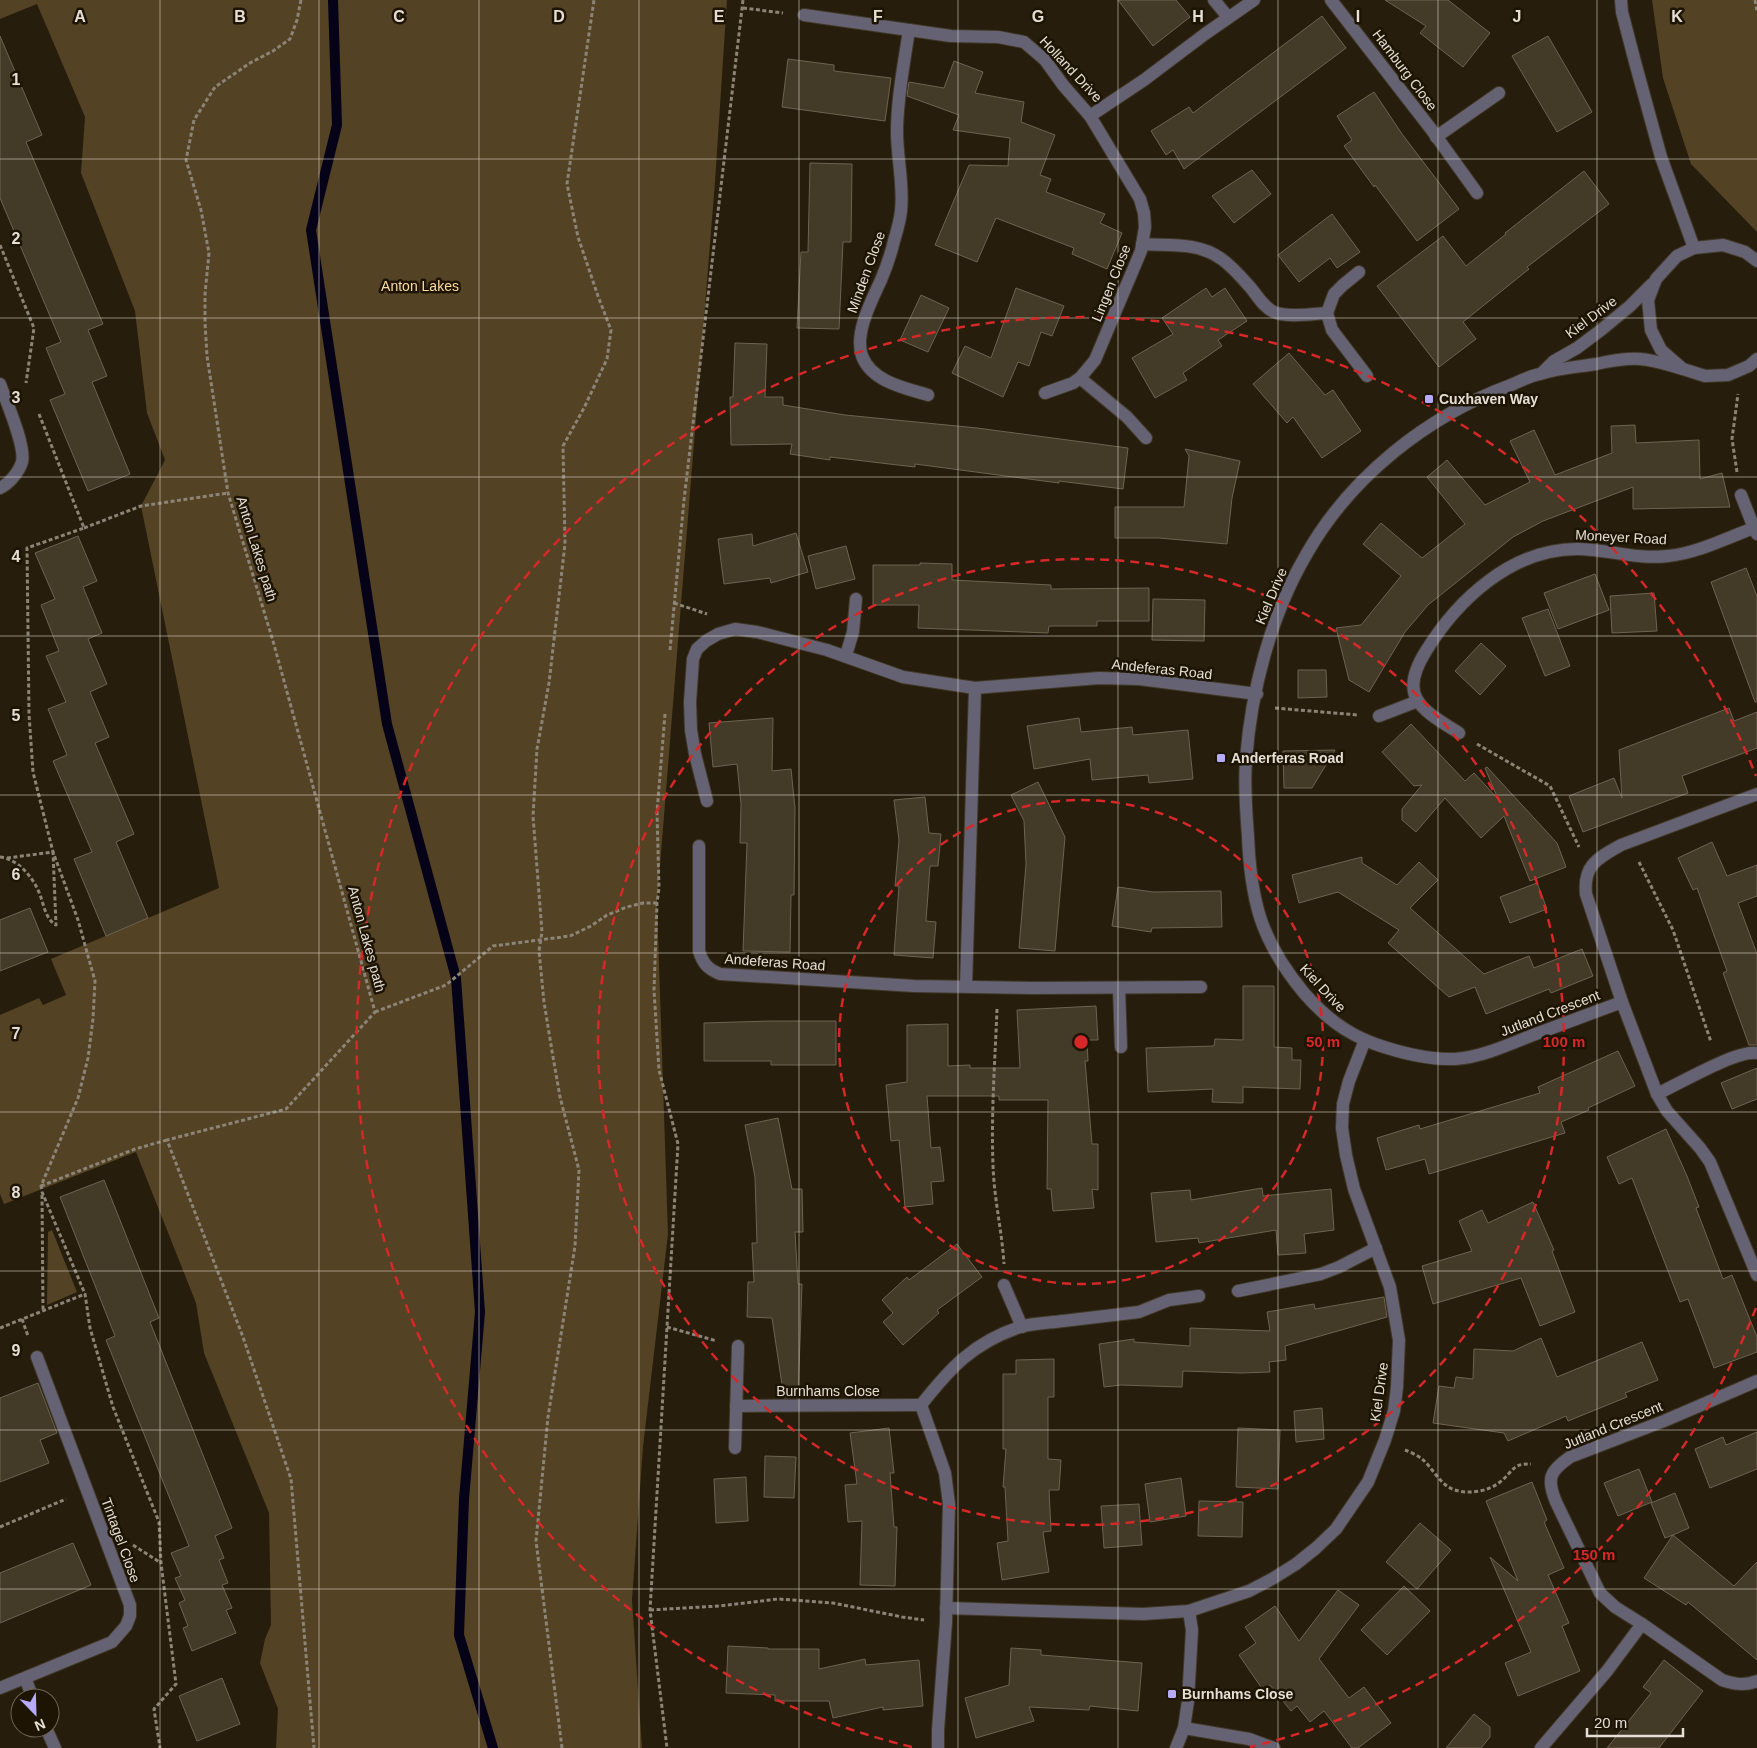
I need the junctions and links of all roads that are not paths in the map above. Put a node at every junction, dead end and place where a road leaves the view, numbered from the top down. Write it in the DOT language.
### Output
graph roads {
  1 [pos="1214,0"];
  2 [pos="1254,0"];
  3 [pos="1331,0"];
  4 [pos="1621,0"];
  5 [pos="804,15"];
  6 [pos="1228,17"];
  7 [pos="909,30"];
  8 [pos="1499,93"];
  9 [pos="1090,116"];
  10 [pos="1436,136"];
  11 [pos="1476,193"];
  12 [pos="1142,244"];
  13 [pos="1694,248"];
  14 [pos="1757,261"];
  15 [pos="1359,272"];
  16 [pos="1656,280"];
  17 [pos="1327,313"];
  18 [pos="1757,359"];
  19 [pos="1683,369"];
  20 [pos="1541,373"];
  21 [pos="1367,376"];
  22 [pos="1080,378"];
  23 [pos="0,384"];
  24 [pos="1045,393"];
  25 [pos="928,395"];
  26 [pos="1146,438"];
  27 [pos="0,488"];
  28 [pos="1741,495"];
  29 [pos="1756,531"];
  30 [pos="856,599"];
  31 [pos="846,656"];
  32 [pos="975,688"];
  33 [pos="1255,700"];
  34 [pos="1418,701"];
  35 [pos="1379,716"];
  36 [pos="1459,733"];
  37 [pos="1757,794"];
  38 [pos="707,801"];
  39 [pos="699,846"];
  40 [pos="966,986"];
  41 [pos="1201,987"];
  42 [pos="1119,988"];
  43 [pos="1622,1002"];
  44 [pos="1365,1040"];
  45 [pos="1121,1047"];
  46 [pos="1757,1053"];
  47 [pos="1657,1094"];
  48 [pos="1376,1248"];
  49 [pos="1757,1275"];
  50 [pos="1004,1285"];
  51 [pos="1238,1291"];
  52 [pos="1199,1296"];
  53 [pos="1022,1327"];
  54 [pos="738,1346"];
  55 [pos="37,1357"];
  56 [pos="1757,1381"];
  57 [pos="921,1405"];
  58 [pos="736,1406"];
  59 [pos="735,1448"];
  60 [pos="946,1608"];
  61 [pos="1189,1611"];
  62 [pos="1642,1624"];
  63 [pos="25,1678"];
  64 [pos="1757,1681"];
  65 [pos="0,1688"];
  66 [pos="29,1688"];
  67 [pos="1184,1728"];
  68 [pos="938,1748"];
  69 [pos="1176,1748"];
  70 [pos="1274,1748"];
  71 [pos="1541,1748"];
  1 -- 6 [label="street"];
  2 -- 6 [label="street, Holland Drive"];
  3 -- 10 [label="street, Hamburg Close"];
  4 -- 13 [label="street"];
  5 -- 7 [label="street, Holland Drive"];
  6 -- 9 [label="street, Holland Drive"];
  7 -- 9 [label="street, Holland Drive"];
  7 -- 25 [label="street, Minden Close"];
  8 -- 10 [label="street"];
  9 -- 12 [label="street, Lingen Close"];
  10 -- 11 [label="street, Hamburg Close"];
  12 -- 17 [label="street"];
  12 -- 22 [label="street, Lingen Close"];
  13 -- 14 [label="street"];
  13 -- 16 [label="street, Kiel Drive"];
  15 -- 17 [label="street"];
  16 -- 19 [label="street"];
  16 -- 20 [label="street, Kiel Drive"];
  17 -- 21 [label="street"];
  18 -- 19 [label="street, Kiel Drive"];
  19 -- 20 [label="street, Kiel Drive"];
  20 -- 33 [label="street, Kiel Drive"];
  22 -- 24 [label="street, Lingen Close"];
  22 -- 26 [label="street"];
  23 -- 27 [label="street"];
  28 -- 29 [label="street, Moneyer Road"];
  29 -- 34 [label="street, Moneyer Road"];
  30 -- 31 [label="street"];
  31 -- 32 [label="street, Andeferas Road"];
  31 -- 38 [label="street, Andeferas Road"];
  32 -- 33 [label="street, Andeferas Road"];
  32 -- 40 [label="street"];
  33 -- 44 [label="street, Kiel Drive"];
  34 -- 35 [label="street"];
  34 -- 36 [label="street"];
  37 -- 43 [label="street"];
  39 -- 40 [label="street, Andeferas Road"];
  40 -- 42 [label="street, Andeferas Road"];
  41 -- 42 [label="street, Andeferas Road"];
  42 -- 45 [label="street"];
  43 -- 44 [label="street, Jutland Crescent"];
  43 -- 47 [label="street, Jutland Crescent"];
  44 -- 48 [label="street, Kiel Drive"];
  46 -- 47 [label="street"];
  47 -- 49 [label="street, Jutland Crescent"];
  48 -- 51 [label="street"];
  48 -- 61 [label="street, Kiel Drive"];
  50 -- 53 [label="street"];
  52 -- 53 [label="street"];
  53 -- 57 [label="street"];
  54 -- 58 [label="street"];
  55 -- 63 [label="street, Tintagel Close"];
  56 -- 62 [label="street, Jutland Crescent"];
  57 -- 58 [label="street, Burnhams Close"];
  57 -- 60 [label="street"];
  58 -- 59 [label="street"];
  60 -- 61 [label="street"];
  60 -- 68 [label="street"];
  61 -- 67 [label="street"];
  62 -- 64 [label="street"];
  62 -- 71 [label="street"];
  63 -- 65 [label="street, Tintagel Close"];
  63 -- 66 [label="street"];
  67 -- 69 [label="street"];
  67 -- 70 [label="street"];
}
